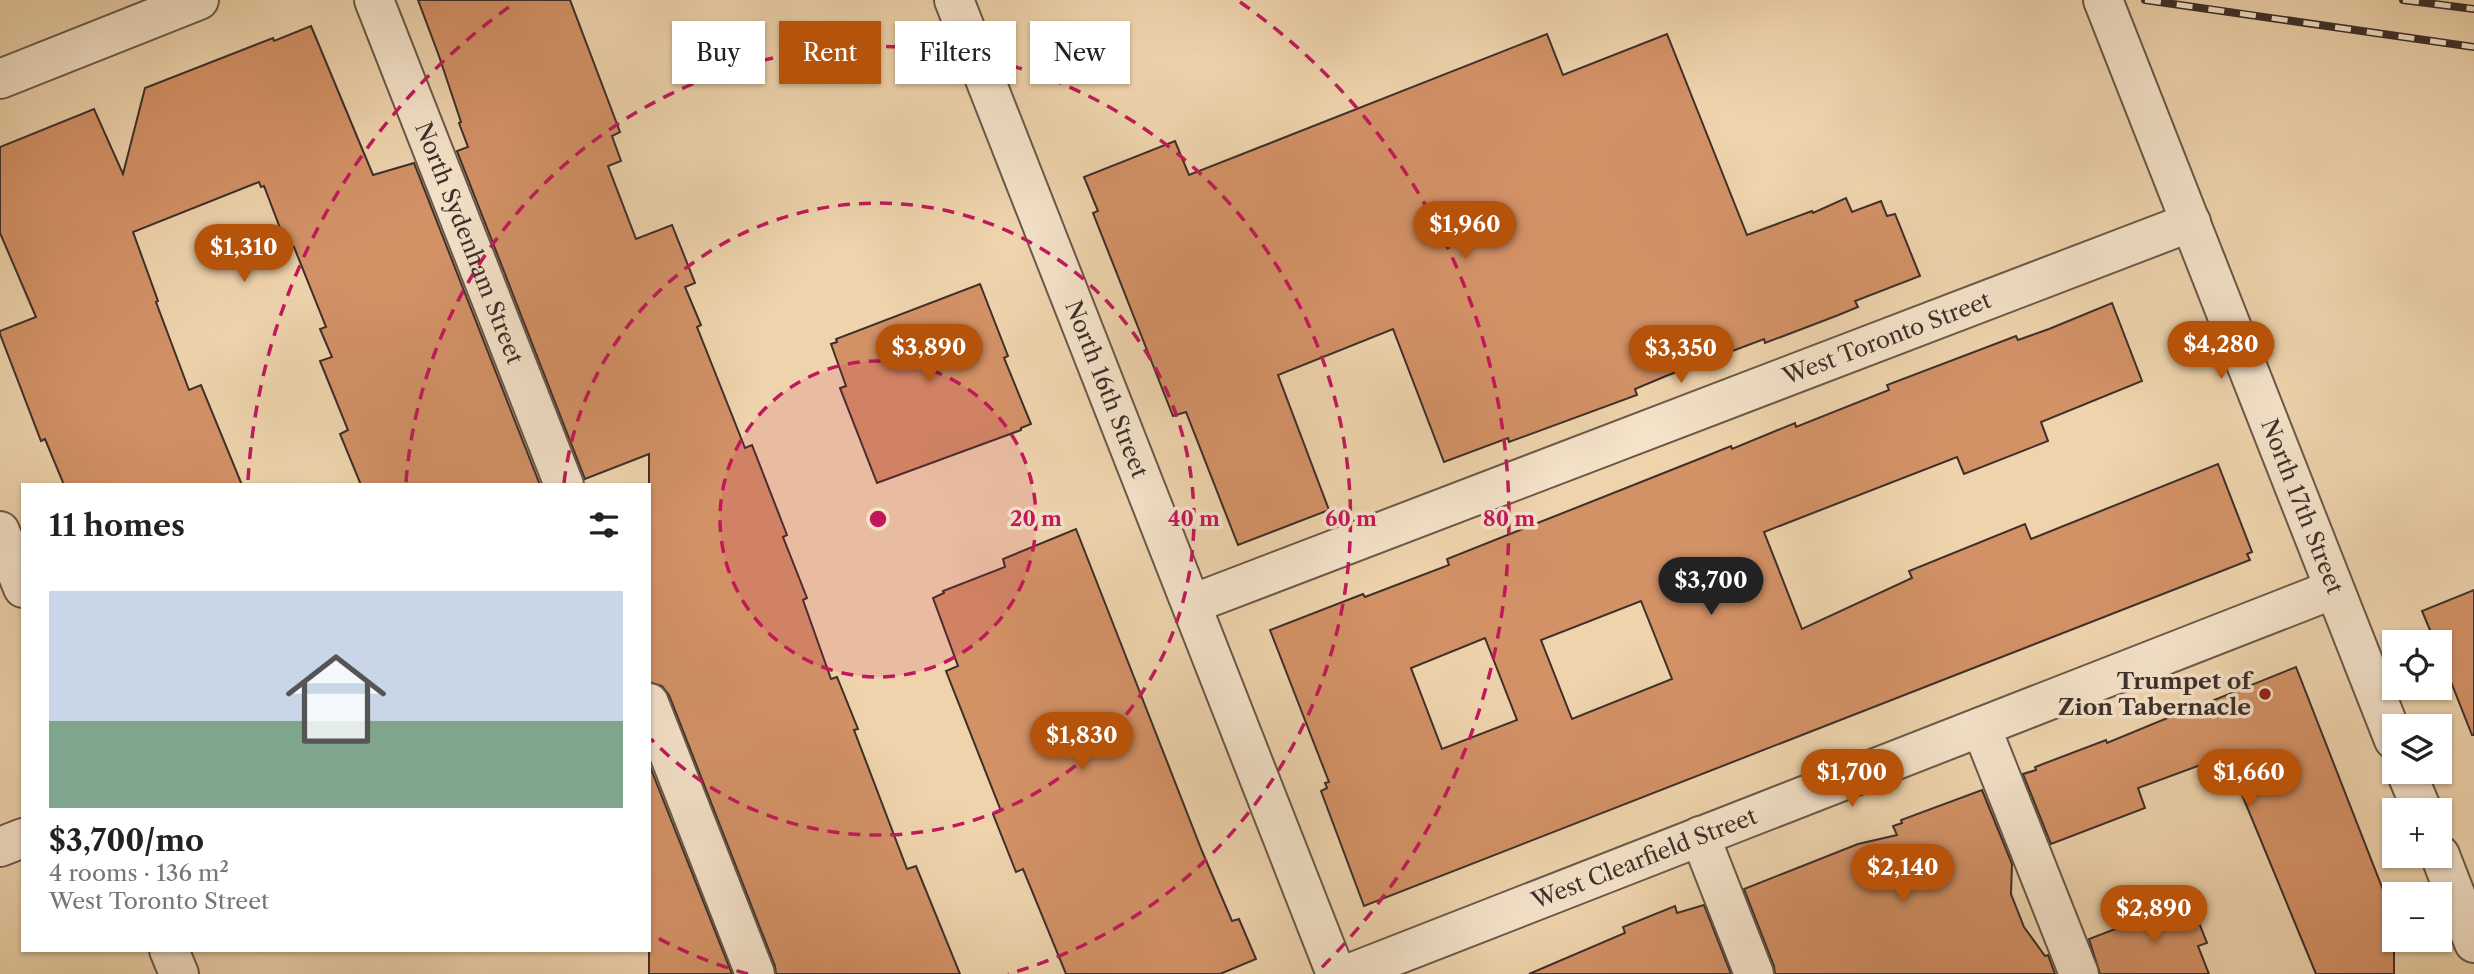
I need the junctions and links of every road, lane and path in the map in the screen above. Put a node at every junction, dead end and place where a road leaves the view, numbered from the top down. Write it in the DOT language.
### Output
graph roads {
  1 [pos="199,0"];
  2 [pos="374,0"];
  3 [pos="954,0"];
  4 [pos="2103,0"];
  5 [pos="2,72"];
  6 [pos="2191,222"];
  7 [pos="563,483"];
  8 [pos="0,531"];
  9 [pos="21,583"];
  10 [pos="2334,589"];
  11 [pos="1192,604"];
  12 [pos="651,708"];
  13 [pos="2384,714"];
  14 [pos="1981,727"];
  15 [pos="1700,836"];
  16 [pos="21,839"];
  17 [pos="0,847"];
  18 [pos="2445,868"];
  19 [pos="2474,943"];
  20 [pos="170,952"];
  21 [pos="179,974"];
  22 [pos="755,974"];
  23 [pos="1336,974"];
  24 [pos="1348,974"];
  25 [pos="1754,974"];
  26 [pos="2079,974"];
  1 -- 5 [label="street"];
  2 -- 7 [label="street, North Sydenham Street"];
  3 -- 11 [label="street, North 16th Street"];
  4 -- 6 [label="street, North 17th Street"];
  6 -- 10 [label="street, North 17th Street"];
  6 -- 11 [label="street, West Toronto Street"];
  8 -- 9 [label="street"];
  10 -- 13 [label="street, North 17th Street"];
  10 -- 14 [label="street, West Clearfield Street"];
  11 -- 23 [label="street, North 16th Street"];
  12 -- 22 [label="street"];
  14 -- 15 [label="street, West Clearfield Street"];
  14 -- 26 [label="street"];
  15 -- 24 [label="street, West Clearfield Street"];
  15 -- 25 [label="street"];
  16 -- 17 [label="street"];
  18 -- 19 [label="street"];
  20 -- 21 [label="street"];
}
